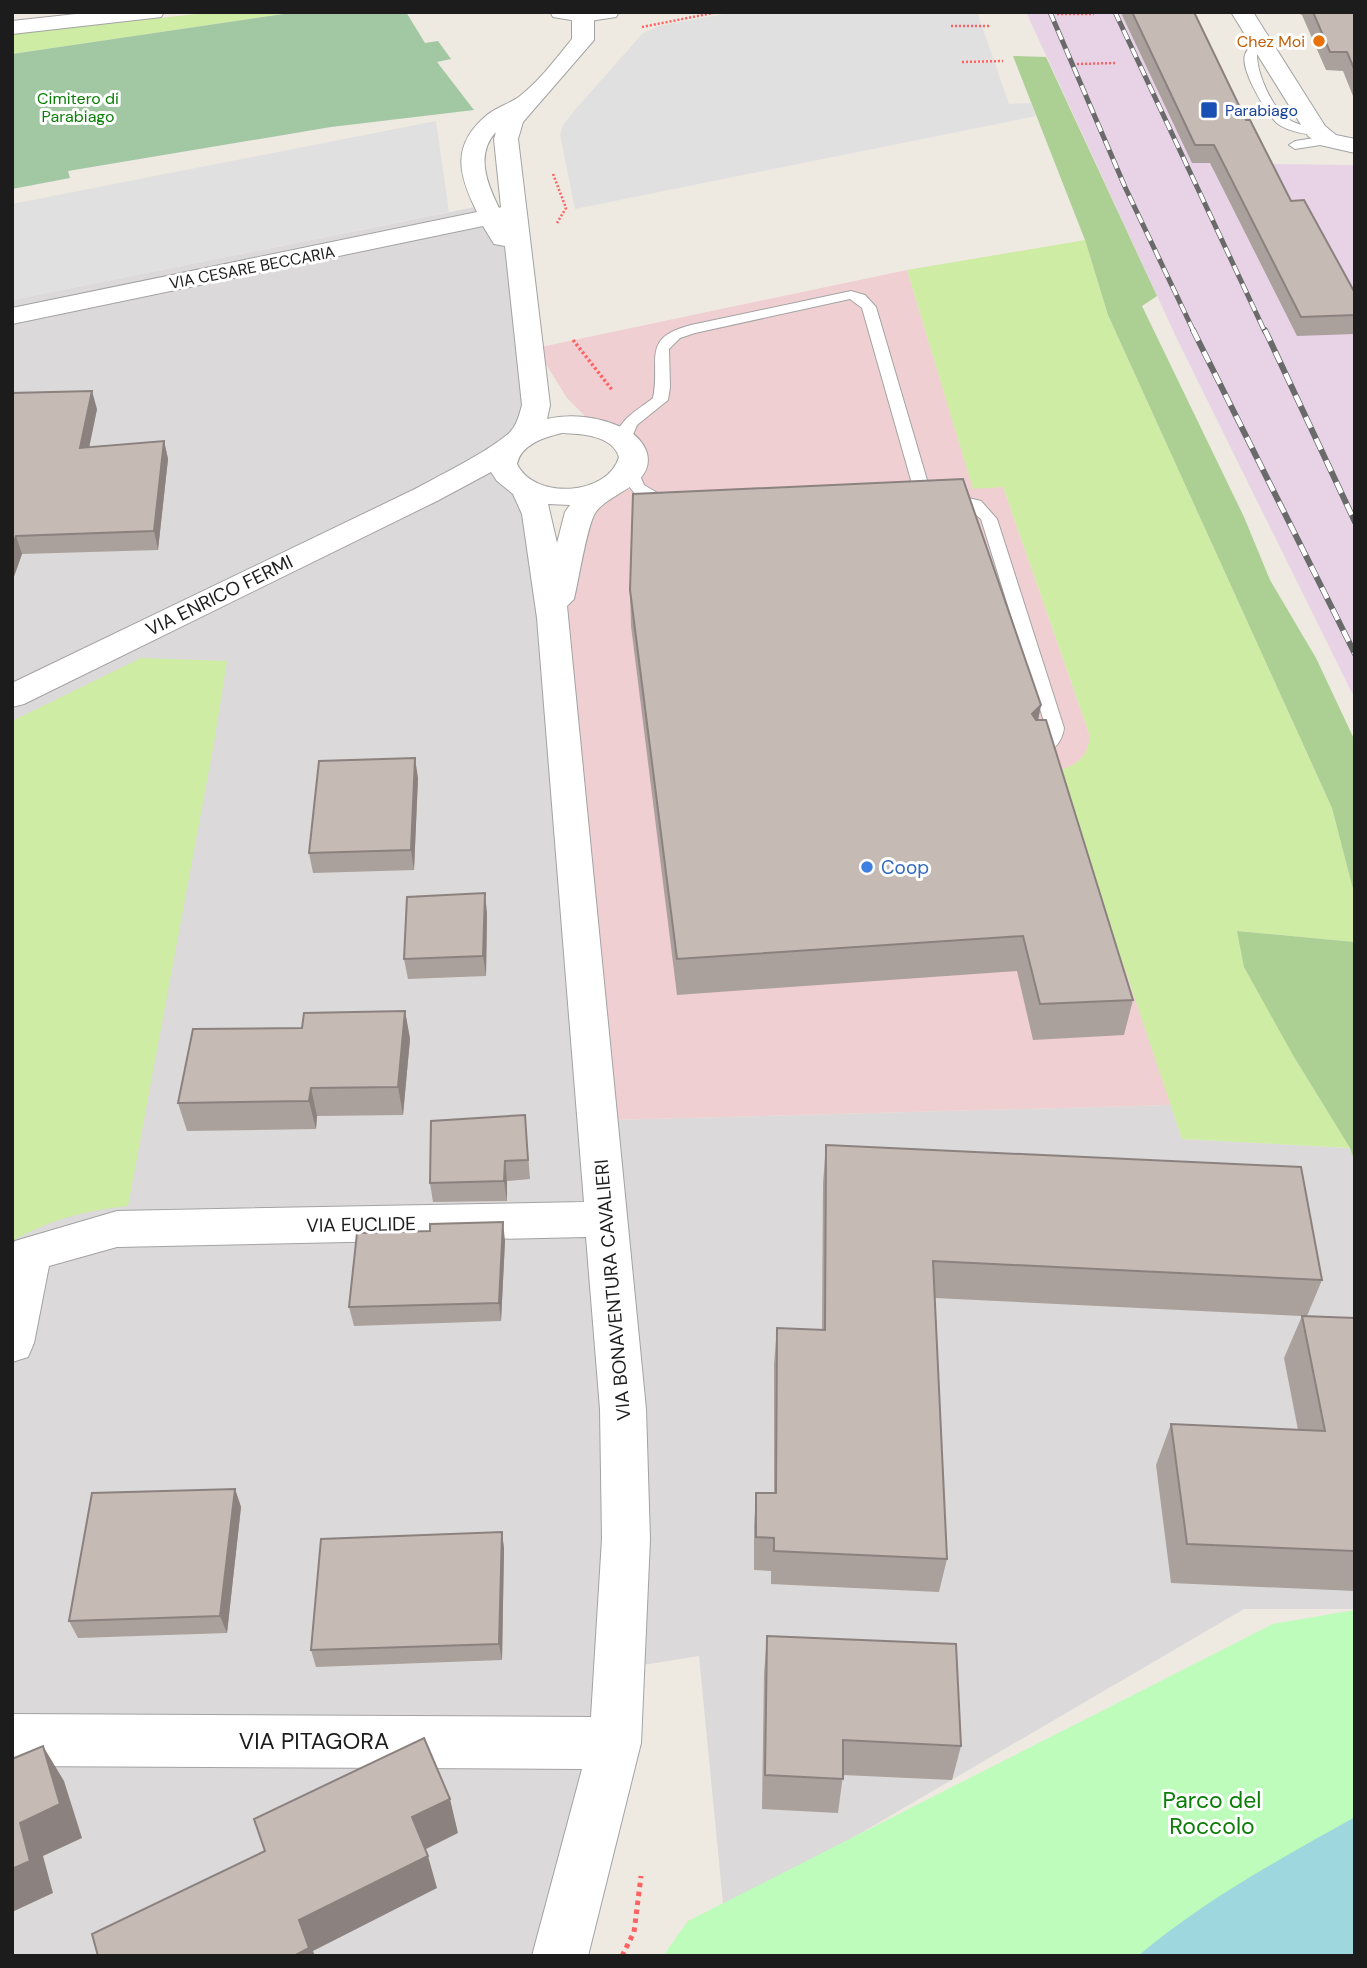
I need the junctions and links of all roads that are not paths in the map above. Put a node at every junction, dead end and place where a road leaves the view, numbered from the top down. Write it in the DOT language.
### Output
graph roads {
  1 [pos="153,12"];
  2 [pos="608,12"];
  3 [pos="574,14"];
  4 [pos="1250,24"];
  5 [pos="12,28"];
  6 [pos="530,98"];
  7 [pos="1322,135"];
  8 [pos="1295,145"];
  9 [pos="1355,146"];
  10 [pos="503,215"];
  11 [pos="12,316"];
  12 [pos="532,354"];
  13 [pos="592,426"];
  14 [pos="517,439"];
  15 [pos="627,455"];
  16 [pos="524,488"];
  17 [pos="600,491"];
  18 [pos="914,493"];
  19 [pos="426,495"];
  20 [pos="885,502"];
  21 [pos="687,510"];
  22 [pos="553,618"];
  23 [pos="12,696"];
  24 [pos="1037,749"];
  25 [pos="606,1219"];
  26 [pos="12,1343"];
  27 [pos="12,1740"];
  28 [pos="615,1743"];
  29 [pos="560,1956"];
  1 -- 5 [label="street"];
  2 -- 3 [label="street"];
  3 -- 6 [label="street, VIA BONAVENTURA CAVALIERI"];
  4 -- 7 [label="street"];
  6 -- 10 [label="street, VIA BONAVENTURA CAVALIERI"];
  6 -- 10 [label="street, VIA BONAVENTURA CAVALIERI"];
  7 -- 8 [label="lane"];
  7 -- 9 [label="street"];
  10 -- 11 [label="street, VIA CESARE BECCARIA"];
  10 -- 12 [label="street, VIA BONAVENTURA CAVALIERI"];
  12 -- 13 [label="street, VIA BONAVENTURA CAVALIERI"];
  12 -- 14 [label="street, VIA BONAVENTURA CAVALIERI"];
  13 -- 14 [label="street, VIA BONAVENTURA CAVALIERI"];
  13 -- 15 [label="street, VIA BONAVENTURA CAVALIERI"];
  14 -- 16 [label="street, VIA BONAVENTURA CAVALIERI"];
  14 -- 19 [label="street, VIA ENRICO FERMI"];
  15 -- 17 [label="street, VIA BONAVENTURA CAVALIERI"];
  15 -- 18 [label="lane"];
  15 -- 21 [label="lane"];
  16 -- 17 [label="street, VIA BONAVENTURA CAVALIERI"];
  16 -- 19 [label="street, VIA ENRICO FERMI"];
  16 -- 22 [label="street, VIA BONAVENTURA CAVALIERI"];
  17 -- 22 [label="street, VIA BONAVENTURA CAVALIERI"];
  18 -- 20 [label="lane"];
  18 -- 24 [label="lane"];
  19 -- 23 [label="street, VIA ENRICO FERMI"];
  22 -- 25 [label="street, VIA BONAVENTURA CAVALIERI"];
  25 -- 26 [label="street, VIA EUCLIDE"];
  25 -- 28 [label="street, VIA BONAVENTURA CAVALIERI"];
  27 -- 28 [label="street, VIA PITAGORA"];
  28 -- 29 [label="street, VIA BONAVENTURA CAVALIERI"];
}
